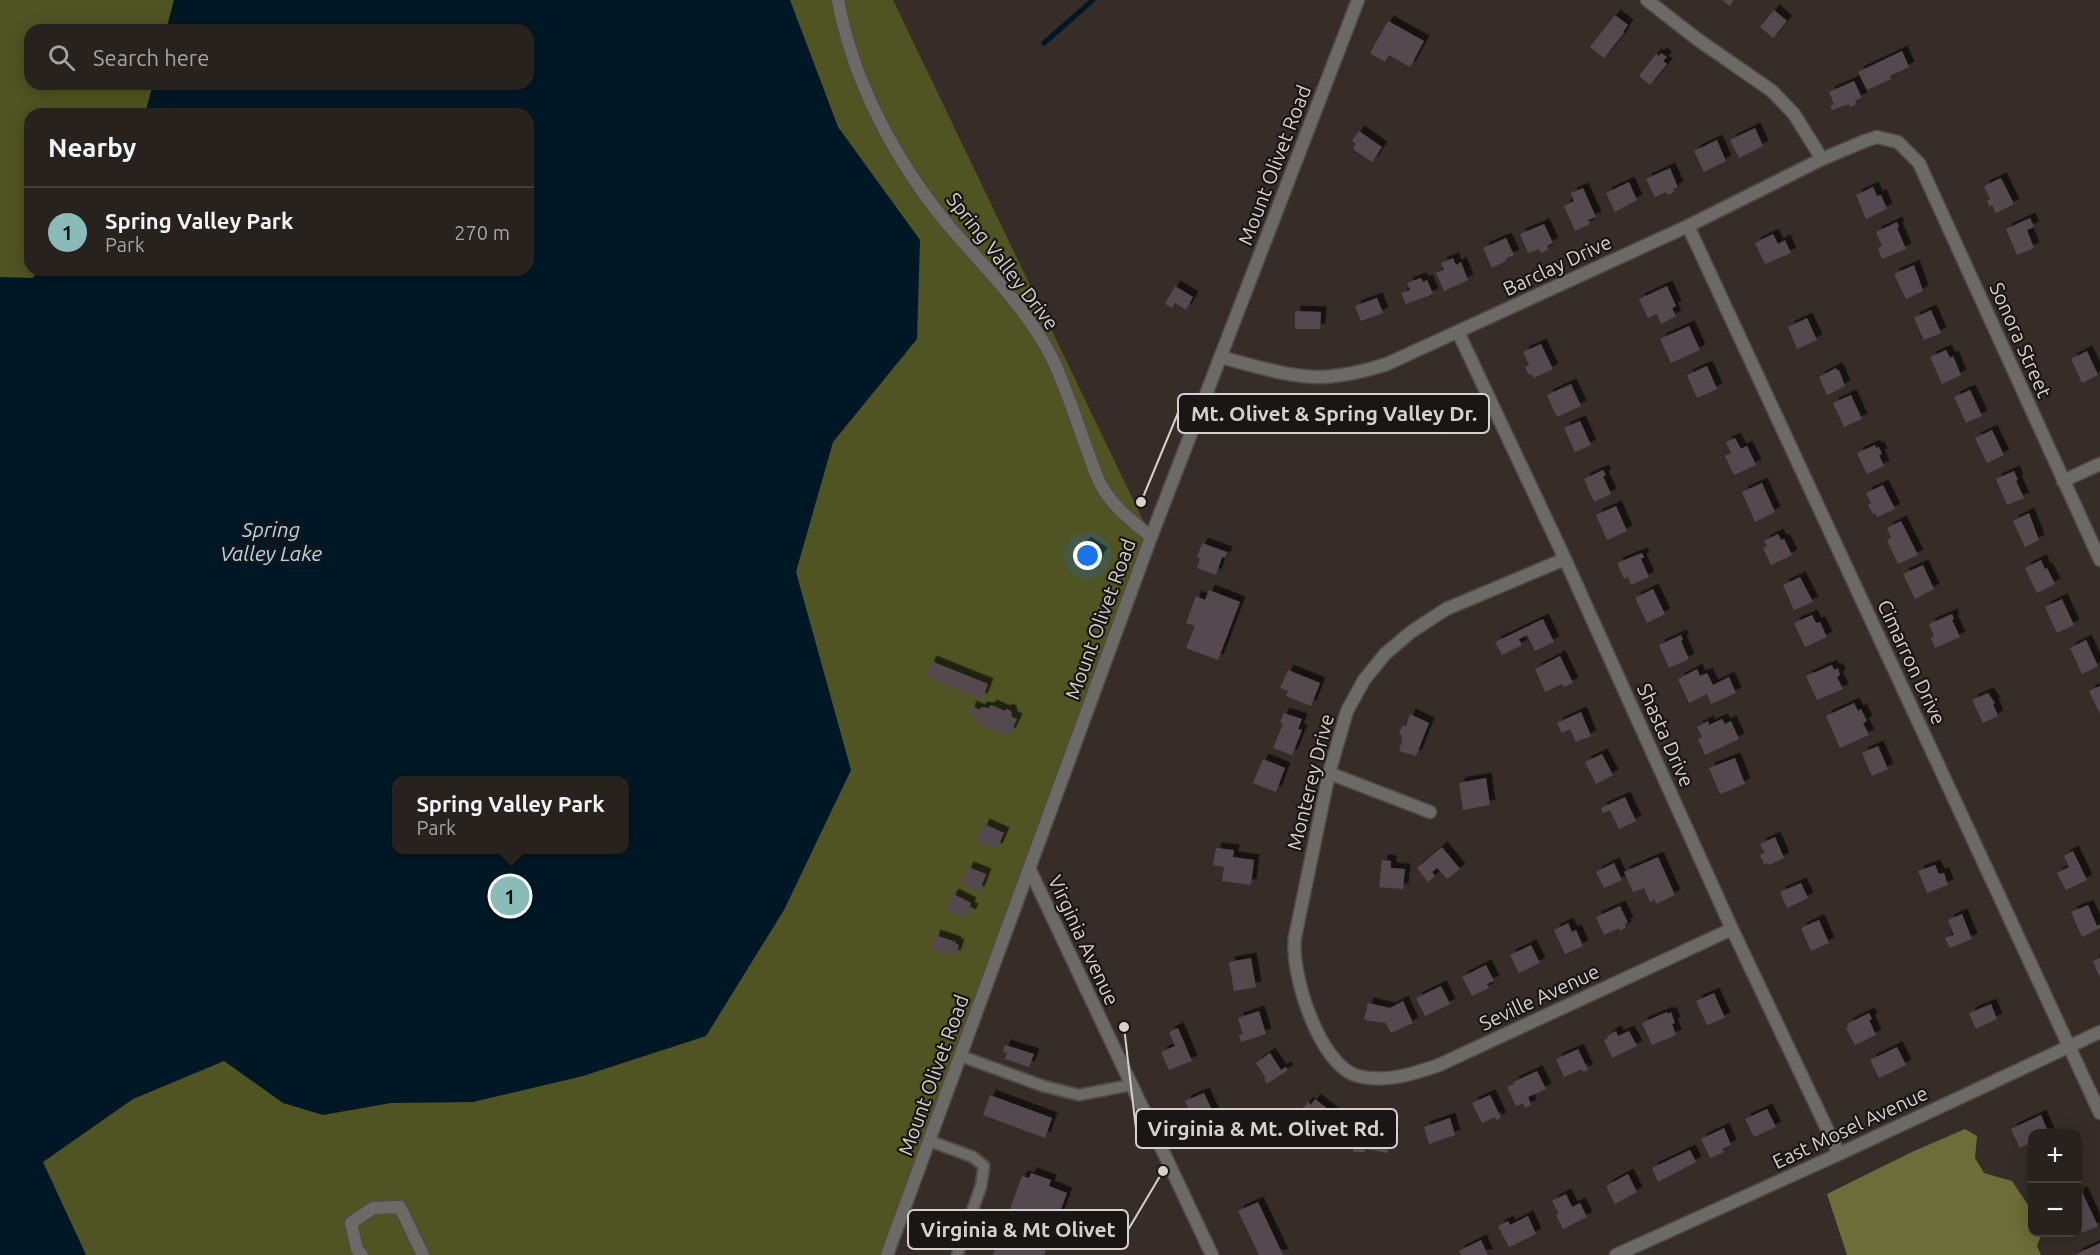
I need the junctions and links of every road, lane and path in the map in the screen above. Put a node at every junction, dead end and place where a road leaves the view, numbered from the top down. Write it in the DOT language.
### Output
graph roads {
  1 [pos="838,0"];
  2 [pos="1358,0"];
  3 [pos="1647,0"];
  4 [pos="1898,142"];
  5 [pos="1822,159"];
  6 [pos="1688,226"];
  7 [pos="1458,332"];
  8 [pos="1220,357"];
  9 [pos="2100,464"];
  10 [pos="2063,481"];
  11 [pos="1151,537"];
  12 [pos="1565,559"];
  13 [pos="2100,560"];
  14 [pos="1329,773"];
  15 [pos="1430,812"];
  16 [pos="1030,870"];
  17 [pos="1732,928"];
  18 [pos="2100,1032"];
  19 [pos="2069,1047"];
  20 [pos="961,1056"];
  21 [pos="1357,1076"];
  22 [pos="1131,1085"];
  23 [pos="2100,1113"];
  24 [pos="930,1141"];
  25 [pos="1839,1154"];
  26 [pos="362,1255"];
  27 [pos="423,1255"];
  28 [pos="887,1255"];
  29 [pos="957,1255"];
  30 [pos="1212,1255"];
  31 [pos="1616,1255"];
  1 -- 11 [label="street, Spring Valley Drive"];
  2 -- 8 [label="street, Mount Olivet Road"];
  3 -- 5 [label="street"];
  4 -- 5 [label="street, Barclay Drive"];
  4 -- 10 [label="street, Sonora Street"];
  5 -- 6 [label="street, Barclay Drive"];
  6 -- 7 [label="street, Barclay Drive"];
  6 -- 19 [label="street, Cimarron Drive"];
  7 -- 8 [label="street, Barclay Drive"];
  7 -- 12 [label="street, Shasta Drive"];
  8 -- 11 [label="street, Mount Olivet Road"];
  9 -- 10 [label="street"];
  10 -- 13 [label="street, Sonora Street"];
  11 -- 16 [label="street, Mount Olivet Road"];
  12 -- 14 [label="street, Monterey Drive"];
  12 -- 17 [label="street, Shasta Drive"];
  14 -- 15 [label="street"];
  14 -- 21 [label="street, Monterey Drive"];
  16 -- 20 [label="street, Mount Olivet Road"];
  16 -- 22 [label="street, Virginia Avenue"];
  17 -- 21 [label="street, Seville Avenue"];
  17 -- 25 [label="street, Shasta Drive"];
  18 -- 19 [label="street, East Mosel Avenue"];
  19 -- 23 [label="street, Cimarron Drive"];
  19 -- 25 [label="street, East Mosel Avenue"];
  20 -- 22 [label="lane"];
  20 -- 24 [label="street, Mount Olivet Road"];
  22 -- 30 [label="street, Virginia Avenue"];
  24 -- 28 [label="street, Mount Olivet Road"];
  24 -- 29 [label="lane"];
  25 -- 31 [label="street, East Mosel Avenue"];
  26 -- 27 [label="street"];
}
